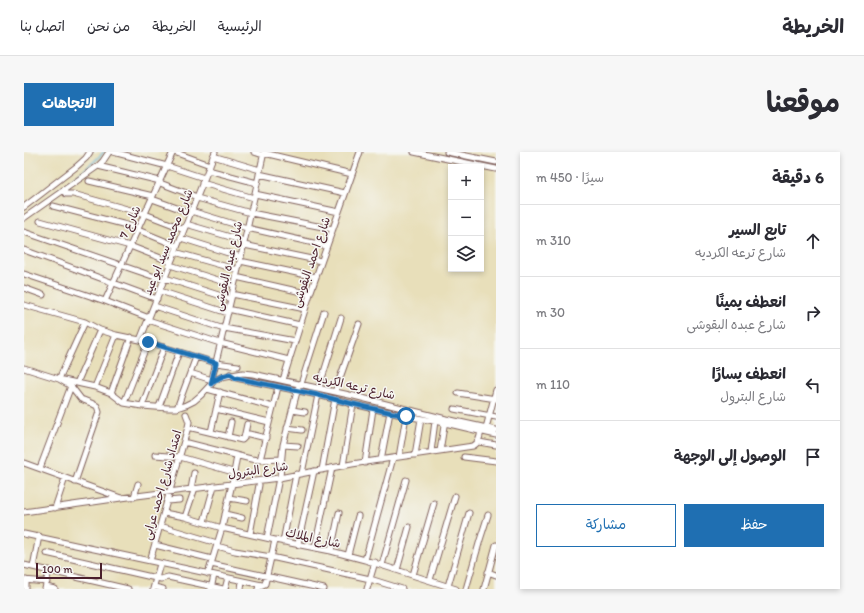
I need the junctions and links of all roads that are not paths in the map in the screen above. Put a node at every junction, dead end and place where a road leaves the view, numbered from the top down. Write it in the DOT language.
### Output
graph roads {
  1 [pos="90,152"];
  2 [pos="108,152"];
  3 [pos="112,152"];
  4 [pos="172,152"];
  5 [pos="254,152"];
  6 [pos="360,152"];
  7 [pos="414,152"];
  8 [pos="447,152"];
  9 [pos="479,152"];
  10 [pos="264,153"];
  11 [pos="461,153"];
  12 [pos="214,154"];
  13 [pos="477,158"];
  14 [pos="496,162"];
  15 [pos="98,166"];
  16 [pos="167,166"];
  17 [pos="209,167"];
  18 [pos="496,169"];
  19 [pos="260,172"];
  20 [pos="352,174"];
  21 [pos="203,180"];
  22 [pos="89,181"];
  23 [pos="160,182"];
  24 [pos="257,183"];
  25 [pos="63,190"];
  26 [pos="345,193"];
  27 [pos="254,196"];
  28 [pos="197,197"];
  29 [pos="153,198"];
  30 [pos="53,206"];
  31 [pos="24,207"];
  32 [pos="191,212"];
  33 [pos="339,212"];
  34 [pos="250,213"];
  35 [pos="145,214"];
  36 [pos="24,218"];
  37 [pos="40,221"];
  38 [pos="185,226"];
  39 [pos="247,228"];
  40 [pos="138,229"];
  41 [pos="333,229"];
  42 [pos="24,232"];
  43 [pos="181,238"];
  44 [pos="244,243"];
  45 [pos="130,246"];
  46 [pos="327,246"];
  47 [pos="176,249"];
  48 [pos="24,250"];
  49 [pos="240,259"];
  50 [pos="321,261"];
  51 [pos="171,263"];
  52 [pos="122,265"];
  53 [pos="238,270"];
  54 [pos="24,274"];
  55 [pos="316,276"];
  56 [pos="236,278"];
  57 [pos="164,279"];
  58 [pos="113,283"];
  59 [pos="234,285"];
  60 [pos="24,288"];
  61 [pos="160,291"];
  62 [pos="310,294"];
  63 [pos="43,295"];
  64 [pos="232,296"];
  65 [pos="157,299"];
  66 [pos="105,301"];
  67 [pos="154,306"];
  68 [pos="25,307"];
  69 [pos="305,309"];
  70 [pos="228,311"];
  71 [pos="324,312"];
  72 [pos="341,318"];
  73 [pos="149,319"];
  74 [pos="85,322"];
  75 [pos="300,324"];
  76 [pos="359,324"];
  77 [pos="224,328"];
  78 [pos="100,330"];
  79 [pos="116,335"];
  80 [pos="132,337"];
  81 [pos="140,340"];
  82 [pos="148,342"];
  83 [pos="295,342"];
  84 [pos="220,343"];
  85 [pos="164,347"];
  86 [pos="179,352"];
  87 [pos="196,357"];
  88 [pos="289,360"];
  89 [pos="216,363"];
  90 [pos="238,366"];
  91 [pos="24,368"];
  92 [pos="190,373"];
  93 [pos="230,374"];
  94 [pos="59,379"];
  95 [pos="283,380"];
  96 [pos="77,382"];
  97 [pos="210,384"];
  98 [pos="300,384"];
  99 [pos="71,386"];
  100 [pos="95,387"];
  101 [pos="278,387"];
  102 [pos="319,388"];
  103 [pos="297,390"];
  104 [pos="496,390"];
  105 [pos="220,392"];
  106 [pos="335,392"];
  107 [pos="111,393"];
  108 [pos="458,393"];
  109 [pos="318,395"];
  110 [pos="335,399"];
  111 [pos="495,399"];
  112 [pos="124,403"];
  113 [pos="353,404"];
  114 [pos="142,406"];
  115 [pos="273,406"];
  116 [pos="159,407"];
  117 [pos="177,408"];
  118 [pos="454,408"];
  119 [pos="216,409"];
  120 [pos="373,409"];
  121 [pos="292,410"];
  122 [pos="304,412"];
  123 [pos="390,412"];
  124 [pos="186,414"];
  125 [pos="406,416"];
  126 [pos="489,416"];
  127 [pos="496,417"];
  128 [pos="421,419"];
  129 [pos="435,421"];
  130 [pos="445,421"];
  131 [pos="231,422"];
  132 [pos="270,422"];
  133 [pos="247,424"];
  134 [pos="188,427"];
  135 [pos="288,428"];
  136 [pos="483,429"];
  137 [pos="302,430"];
  138 [pos="496,430"];
  139 [pos="211,432"];
  140 [pos="245,434"];
  141 [pos="496,435"];
  142 [pos="228,436"];
  143 [pos="266,438"];
  144 [pos="184,442"];
  145 [pos="479,442"];
  146 [pos="283,445"];
  147 [pos="496,445"];
  148 [pos="298,446"];
  149 [pos="440,451"];
  150 [pos="431,452"];
  151 [pos="155,455"];
  152 [pos="414,455"];
  153 [pos="237,456"];
  154 [pos="180,457"];
  155 [pos="399,457"];
  156 [pos="464,457"];
  157 [pos="393,458"];
  158 [pos="281,459"];
  159 [pos="260,460"];
  160 [pos="381,460"];
  161 [pos="496,461"];
  162 [pos="24,462"];
  163 [pos="365,463"];
  164 [pos="343,466"];
  165 [pos="40,468"];
  166 [pos="332,468"];
  167 [pos="322,470"];
  168 [pos="314,471"];
  169 [pos="233,472"];
  170 [pos="194,473"];
  171 [pos="302,473"];
  172 [pos="296,474"];
  173 [pos="279,477"];
  174 [pos="65,478"];
  175 [pos="406,480"];
  176 [pos="75,482"];
  177 [pos="138,484"];
  178 [pos="232,484"];
  179 [pos="259,485"];
  180 [pos="214,486"];
  181 [pos="193,488"];
  182 [pos="170,492"];
  183 [pos="455,496"];
  184 [pos="134,497"];
  185 [pos="121,498"];
  186 [pos="229,498"];
  187 [pos="179,500"];
  188 [pos="167,501"];
  189 [pos="247,501"];
  190 [pos="434,503"];
  191 [pos="55,508"];
  192 [pos="24,512"];
  193 [pos="164,513"];
  194 [pos="339,513"];
  195 [pos="468,513"];
  196 [pos="225,514"];
  197 [pos="488,515"];
  198 [pos="358,516"];
  199 [pos="185,517"];
  200 [pos="242,518"];
  201 [pos="204,522"];
  202 [pos="160,526"];
  203 [pos="409,527"];
  204 [pos="222,528"];
  205 [pos="24,534"];
  206 [pos="250,534"];
  207 [pos="39,536"];
  208 [pos="267,538"];
  209 [pos="275,540"];
  210 [pos="283,542"];
  211 [pos="217,544"];
  212 [pos="298,544"];
  213 [pos="155,545"];
  214 [pos="496,545"];
  215 [pos="315,547"];
  216 [pos="331,551"];
  217 [pos="46,553"];
  218 [pos="495,553"];
  219 [pos="348,555"];
  220 [pos="271,557"];
  221 [pos="366,560"];
  222 [pos="150,561"];
  223 [pos="212,561"];
  224 [pos="375,562"];
  225 [pos="160,564"];
  226 [pos="24,565"];
  227 [pos="382,565"];
  228 [pos="33,566"];
  229 [pos="49,570"];
  230 [pos="397,570"];
  231 [pos="488,572"];
  232 [pos="208,574"];
  233 [pos="214,575"];
  234 [pos="413,575"];
  235 [pos="496,575"];
  236 [pos="266,576"];
  237 [pos="156,578"];
  238 [pos="228,578"];
  239 [pos="370,579"];
  240 [pos="25,580"];
  241 [pos="430,580"];
  242 [pos="242,581"];
  243 [pos="46,586"];
  244 [pos="448,586"];
  245 [pos="260,587"];
  246 [pos="153,588"];
  247 [pos="211,588"];
  248 [pos="26,589"];
  249 [pos="55,589"];
  250 [pos="128,589"];
  251 [pos="163,589"];
  252 [pos="224,589"];
  253 [pos="241,589"];
  254 [pos="324,589"];
  255 [pos="367,589"];
  256 [pos="402,589"];
  257 [pos="456,589"];
  258 [pos="466,589"];
  259 [pos="484,589"];
  1 -- 31 [label="street"];
  2 -- 15 [label="street"];
  3 -- 16 [label="street"];
  4 -- 16 [label="street, شارع 7"];
  4 -- 17 [label="street"];
  5 -- 10 [label="street"];
  6 -- 20 [label="street, شارع احمد البقوشى"];
  7 -- 18 [label="street"];
  8 -- 11 [label="street"];
  9 -- 13 [label="street"];
  10 -- 19 [label="street, شارع عبده البقوشى"];
  10 -- 20 [label="street"];
  11 -- 13 [label="street"];
  12 -- 17 [label="street, شارع محمد سيد ابو عيد"];
  12 -- 19 [label="street"];
  13 -- 14 [label="street"];
  15 -- 23 [label="street"];
  15 -- 25 [label="street"];
  16 -- 21 [label="street"];
  16 -- 23 [label="street, شارع 7"];
  17 -- 21 [label="street, شارع محمد سيد ابو عيد"];
  17 -- 24 [label="street"];
  19 -- 24 [label="street, شارع عبده البقوشى"];
  19 -- 26 [label="street"];
  20 -- 26 [label="street, شارع احمد البقوشى"];
  21 -- 27 [label="street"];
  21 -- 28 [label="street, شارع محمد سيد ابو عيد"];
  22 -- 29 [label="street"];
  23 -- 28 [label="street"];
  23 -- 29 [label="street, شارع 7"];
  24 -- 27 [label="street, شارع عبده البقوشى"];
  25 -- 35 [label="street"];
  25 -- 36 [label="street"];
  26 -- 33 [label="street, شارع احمد البقوشى"];
  27 -- 33 [label="street"];
  27 -- 34 [label="street, شارع عبده البقوشى"];
  28 -- 32 [label="street, شارع محمد سيد ابو عيد"];
  28 -- 34 [label="street"];
  29 -- 32 [label="street"];
  29 -- 35 [label="street, شارع 7"];
  30 -- 40 [label="street"];
  32 -- 38 [label="street, شارع محمد سيد ابو عيد"];
  32 -- 39 [label="street"];
  33 -- 41 [label="street, شارع احمد البقوشى"];
  34 -- 39 [label="street, شارع عبده البقوشى"];
  34 -- 41 [label="street"];
  35 -- 38 [label="street"];
  35 -- 40 [label="street, شارع 7"];
  37 -- 45 [label="street"];
  38 -- 43 [label="street, شارع محمد سيد ابو عيد"];
  38 -- 44 [label="street"];
  39 -- 44 [label="street, شارع عبده البقوشى"];
  39 -- 46 [label="street"];
  40 -- 45 [label="street, شارع 7"];
  40 -- 47 [label="street"];
  41 -- 46 [label="street, شارع احمد البقوشى"];
  42 -- 52 [label="street"];
  43 -- 47 [label="street, شارع محمد سيد ابو عيد"];
  43 -- 49 [label="street"];
  44 -- 49 [label="street, شارع عبده البقوشى"];
  44 -- 50 [label="street"];
  45 -- 51 [label="street"];
  45 -- 52 [label="street, شارع 7"];
  46 -- 50 [label="street, شارع احمد البقوشى"];
  47 -- 51 [label="street, شارع محمد سيد ابو عيد"];
  47 -- 53 [label="street"];
  48 -- 58 [label="street"];
  49 -- 53 [label="street, شارع عبده البقوشى"];
  49 -- 55 [label="street"];
  50 -- 55 [label="street, شارع احمد البقوشى"];
  51 -- 57 [label="street, شارع محمد سيد ابو عيد"];
  51 -- 59 [label="street"];
  52 -- 57 [label="street"];
  52 -- 58 [label="street, شارع 7"];
  53 -- 56 [label="street, شارع عبده البقوشى"];
  54 -- 66 [label="street"];
  55 -- 62 [label="street, شارع احمد البقوشى"];
  56 -- 59 [label="street, شارع عبده البقوشى"];
  56 -- 62 [label="street"];
  57 -- 61 [label="street, شارع محمد سيد ابو عيد"];
  57 -- 64 [label="street"];
  58 -- 65 [label="street"];
  58 -- 66 [label="street, شارع 7"];
  59 -- 64 [label="street, شارع عبده البقوشى"];
  60 -- 63 [label="street"];
  61 -- 65 [label="street, شارع محمد سيد ابو عيد"];
  61 -- 70 [label="street"];
  62 -- 69 [label="street, شارع احمد البقوشى"];
  64 -- 69 [label="street"];
  64 -- 70 [label="street, شارع عبده البقوشى"];
  65 -- 67 [label="street, شارع محمد سيد ابو عيد"];
  66 -- 73 [label="street"];
  67 -- 73 [label="street, شارع محمد سيد ابو عيد"];
  67 -- 77 [label="street"];
  68 -- 74 [label="street"];
  69 -- 75 [label="street, شارع احمد البقوشى"];
  70 -- 75 [label="street"];
  70 -- 77 [label="street, شارع عبده البقوشى"];
  71 -- 98 [label="street"];
  72 -- 102 [label="street"];
  73 -- 81 [label="street, شارع محمد سيد ابو عيد"];
  73 -- 84 [label="street"];
  74 -- 78 [label="street"];
  74 -- 94 [label="street"];
  75 -- 83 [label="street, شارع احمد البقوشى"];
  76 -- 106 [label="street"];
  77 -- 83 [label="street"];
  77 -- 84 [label="street, شارع عبده البقوشى"];
  78 -- 79 [label="street"];
  78 -- 96 [label="street"];
  79 -- 80 [label="street"];
  79 -- 100 [label="street"];
  80 -- 81 [label="street"];
  80 -- 107 [label="street"];
  81 -- 82 [label="street"];
  82 -- 85 [label="street"];
  82 -- 112 [label="street"];
  83 -- 88 [label="street, شارع احمد البقوشى"];
  84 -- 88 [label="street"];
  84 -- 89 [label="street, شارع عبده البقوشى"];
  85 -- 86 [label="street"];
  85 -- 114 [label="street"];
  86 -- 87 [label="street"];
  86 -- 116 [label="street"];
  87 -- 89 [label="street"];
  87 -- 92 [label="street"];
  88 -- 95 [label="street, شارع احمد البقوشى"];
  89 -- 90 [label="street"];
  89 -- 97 [label="street, شارع عبده البقوشى"];
  91 -- 94 [label="street, شارع ترعه الكرديه"];
  92 -- 97 [label="street"];
  92 -- 117 [label="street"];
  93 -- 95 [label="street, شارع ترعه الكرديه"];
  93 -- 97 [label="street, شارع ترعه الكرديه"];
  93 -- 101 [label="street, شارع ترعه الكرديه"];
  94 -- 96 [label="street, شارع ترعه الكرديه"];
  94 -- 99 [label="street"];
  95 -- 98 [label="street, شارع ترعه الكرديه"];
  96 -- 100 [label="street, شارع ترعه الكرديه"];
  97 -- 105 [label="street"];
  97 -- 117 [label="street, شارع ترعه الكرديه"];
  98 -- 102 [label="street, شارع ترعه الكرديه"];
  98 -- 103 [label="street"];
  99 -- 165 [label="street"];
  99 -- 176 [label="street"];
  100 -- 107 [label="street, شارع ترعه الكرديه"];
  101 -- 103 [label="street, شارع ترعه الكرديه"];
  101 -- 115 [label="street"];
  102 -- 106 [label="street, شارع ترعه الكرديه"];
  103 -- 109 [label="street, شارع ترعه الكرديه"];
  103 -- 121 [label="street"];
  104 -- 111 [label="street"];
  105 -- 115 [label="street"];
  105 -- 119 [label="street"];
  106 -- 130 [label="street, شارع ترعه الكرديه"];
  107 -- 112 [label="street, شارع ترعه الكرديه"];
  108 -- 111 [label="street"];
  109 -- 110 [label="street, شارع ترعه الكرديه"];
  109 -- 171 [label="street"];
  110 -- 113 [label="street, شارع ترعه الكرديه"];
  110 -- 167 [label="street"];
  111 -- 126 [label="street"];
  112 -- 114 [label="street, شارع ترعه الكرديه"];
  113 -- 120 [label="street, شارع ترعه الكرديه"];
  113 -- 164 [label="street"];
  114 -- 116 [label="street, شارع ترعه الكرديه"];
  115 -- 132 [label="street"];
  116 -- 117 [label="street, شارع ترعه الكرديه"];
  118 -- 126 [label="street"];
  119 -- 132 [label="street"];
  119 -- 139 [label="street"];
  120 -- 123 [label="street, شارع ترعه الكرديه"];
  120 -- 163 [label="street"];
  121 -- 122 [label="street"];
  121 -- 135 [label="street"];
  123 -- 125 [label="street, شارع ترعه الكرديه"];
  123 -- 160 [label="street"];
  124 -- 134 [label="street, امتداد شارع احمد عرابى"];
  125 -- 128 [label="street, شارع ترعه الكرديه"];
  125 -- 155 [label="street"];
  126 -- 127 [label="street"];
  126 -- 136 [label="street"];
  128 -- 129 [label="street, شارع ترعه الكرديه"];
  128 -- 152 [label="street"];
  129 -- 130 [label="street, شارع ترعه الكرديه"];
  129 -- 150 [label="street"];
  130 -- 136 [label="street, شارع ترعه الكرديه"];
  130 -- 149 [label="street"];
  131 -- 142 [label="street"];
  132 -- 143 [label="street"];
  133 -- 140 [label="street"];
  134 -- 139 [label="street"];
  134 -- 144 [label="street, امتداد شارع احمد عرابى"];
  135 -- 137 [label="street"];
  135 -- 146 [label="street"];
  136 -- 138 [label="street, شارع ترعه الكرديه"];
  136 -- 141 [label="street, شارع ترعه الكرديه"];
  136 -- 145 [label="street"];
  139 -- 142 [label="street"];
  140 -- 142 [label="street"];
  140 -- 143 [label="street"];
  143 -- 159 [label="street"];
  144 -- 153 [label="street"];
  144 -- 154 [label="street, امتداد شارع احمد عرابى"];
  145 -- 147 [label="street"];
  145 -- 149 [label="street, شارع البترول"];
  146 -- 148 [label="street"];
  146 -- 158 [label="street"];
  149 -- 150 [label="street, شارع البترول"];
  150 -- 152 [label="street, شارع البترول"];
  151 -- 154 [label="street"];
  152 -- 155 [label="street, شارع البترول"];
  153 -- 159 [label="street"];
  153 -- 169 [label="street"];
  154 -- 169 [label="street"];
  154 -- 182 [label="street, امتداد شارع احمد عرابى"];
  155 -- 157 [label="street, شارع البترول"];
  156 -- 161 [label="street"];
  157 -- 160 [label="street, شارع البترول"];
  157 -- 221 [label="street"];
  158 -- 159 [label="street"];
  158 -- 173 [label="street"];
  160 -- 163 [label="street, شارع البترول"];
  162 -- 165 [label="street"];
  163 -- 164 [label="street, شارع البترول"];
  164 -- 166 [label="street, شارع البترول"];
  165 -- 174 [label="street"];
  166 -- 167 [label="street, شارع البترول"];
  166 -- 215 [label="street"];
  167 -- 168 [label="street, شارع البترول"];
  168 -- 171 [label="street, شارع البترول"];
  168 -- 212 [label="street"];
  169 -- 178 [label="street"];
  170 -- 181 [label="street"];
  171 -- 172 [label="street, شارع البترول"];
  172 -- 173 [label="street, شارع البترول"];
  172 -- 210 [label="street"];
  173 -- 178 [label="street, شارع البترول"];
  173 -- 208 [label="street"];
  174 -- 176 [label="street"];
  174 -- 191 [label="street"];
  175 -- 227 [label="street"];
  176 -- 185 [label="street"];
  177 -- 184 [label="street"];
  178 -- 180 [label="street, شارع البترول"];
  178 -- 186 [label="street"];
  179 -- 206 [label="street"];
  180 -- 181 [label="street, شارع البترول"];
  180 -- 201 [label="street"];
  181 -- 182 [label="street, شارع البترول"];
  181 -- 199 [label="street"];
  182 -- 184 [label="street, شارع البترول"];
  182 -- 188 [label="street, امتداد شارع احمد عرابى"];
  183 -- 241 [label="street"];
  184 -- 185 [label="street, شارع البترول"];
  185 -- 191 [label="street, شارع البترول"];
  186 -- 189 [label="street"];
  186 -- 196 [label="street"];
  187 -- 188 [label="street"];
  188 -- 193 [label="street, امتداد شارع احمد عرابى"];
  190 -- 234 [label="street"];
  191 -- 192 [label="street, شارع البترول"];
  193 -- 199 [label="street, شارع الملاك"];
  193 -- 202 [label="street, امتداد شارع احمد عرابى"];
  194 -- 216 [label="street"];
  195 -- 244 [label="street"];
  196 -- 200 [label="street"];
  196 -- 204 [label="street"];
  197 -- 258 [label="street"];
  198 -- 219 [label="street"];
  199 -- 201 [label="street, شارع الملاك"];
  201 -- 204 [label="street, شارع الملاك"];
  202 -- 211 [label="street"];
  202 -- 213 [label="street, امتداد شارع احمد عرابى"];
  203 -- 230 [label="street"];
  204 -- 206 [label="street, شارع الملاك"];
  204 -- 211 [label="street"];
  205 -- 207 [label="street"];
  206 -- 208 [label="street, شارع الملاك"];
  207 -- 222 [label="street"];
  207 -- 228 [label="street"];
  208 -- 209 [label="street, شارع الملاك"];
  209 -- 210 [label="street, شارع الملاك"];
  209 -- 220 [label="street"];
  210 -- 212 [label="street, شارع الملاك"];
  211 -- 220 [label="street"];
  211 -- 223 [label="street"];
  212 -- 215 [label="street, شارع الملاك"];
  213 -- 222 [label="street, امتداد شارع احمد عرابى"];
  213 -- 223 [label="street"];
  214 -- 218 [label="street"];
  215 -- 216 [label="street, شارع الملاك"];
  216 -- 219 [label="street, شارع الملاك"];
  217 -- 237 [label="street"];
  218 -- 231 [label="street"];
  219 -- 221 [label="street, شارع الملاك"];
  220 -- 236 [label="street"];
  220 -- 239 [label="street"];
  221 -- 224 [label="street, شارع الملاك"];
  222 -- 225 [label="street"];
  223 -- 232 [label="street"];
  223 -- 236 [label="street"];
  224 -- 227 [label="street, شارع الملاك"];
  224 -- 239 [label="street"];
  225 -- 232 [label="street"];
  225 -- 237 [label="street"];
  226 -- 228 [label="street"];
  227 -- 230 [label="street, شارع الملاك"];
  228 -- 229 [label="street"];
  229 -- 243 [label="street"];
  229 -- 250 [label="street"];
  230 -- 234 [label="street, شارع الملاك"];
  231 -- 235 [label="street"];
  231 -- 259 [label="street"];
  232 -- 233 [label="street"];
  233 -- 238 [label="street"];
  233 -- 247 [label="street"];
  234 -- 241 [label="street, شارع الملاك"];
  236 -- 245 [label="street"];
  236 -- 254 [label="street"];
  237 -- 246 [label="street"];
  237 -- 247 [label="street"];
  238 -- 242 [label="street"];
  238 -- 252 [label="street"];
  239 -- 255 [label="street"];
  239 -- 256 [label="street"];
  240 -- 243 [label="street"];
  240 -- 248 [label="street"];
  241 -- 244 [label="street, شارع الملاك"];
  242 -- 245 [label="street"];
  242 -- 253 [label="street"];
  243 -- 249 [label="street"];
  244 -- 257 [label="street, شارع الملاك"];
  246 -- 251 [label="street"];
  247 -- 252 [label="street"];
}
